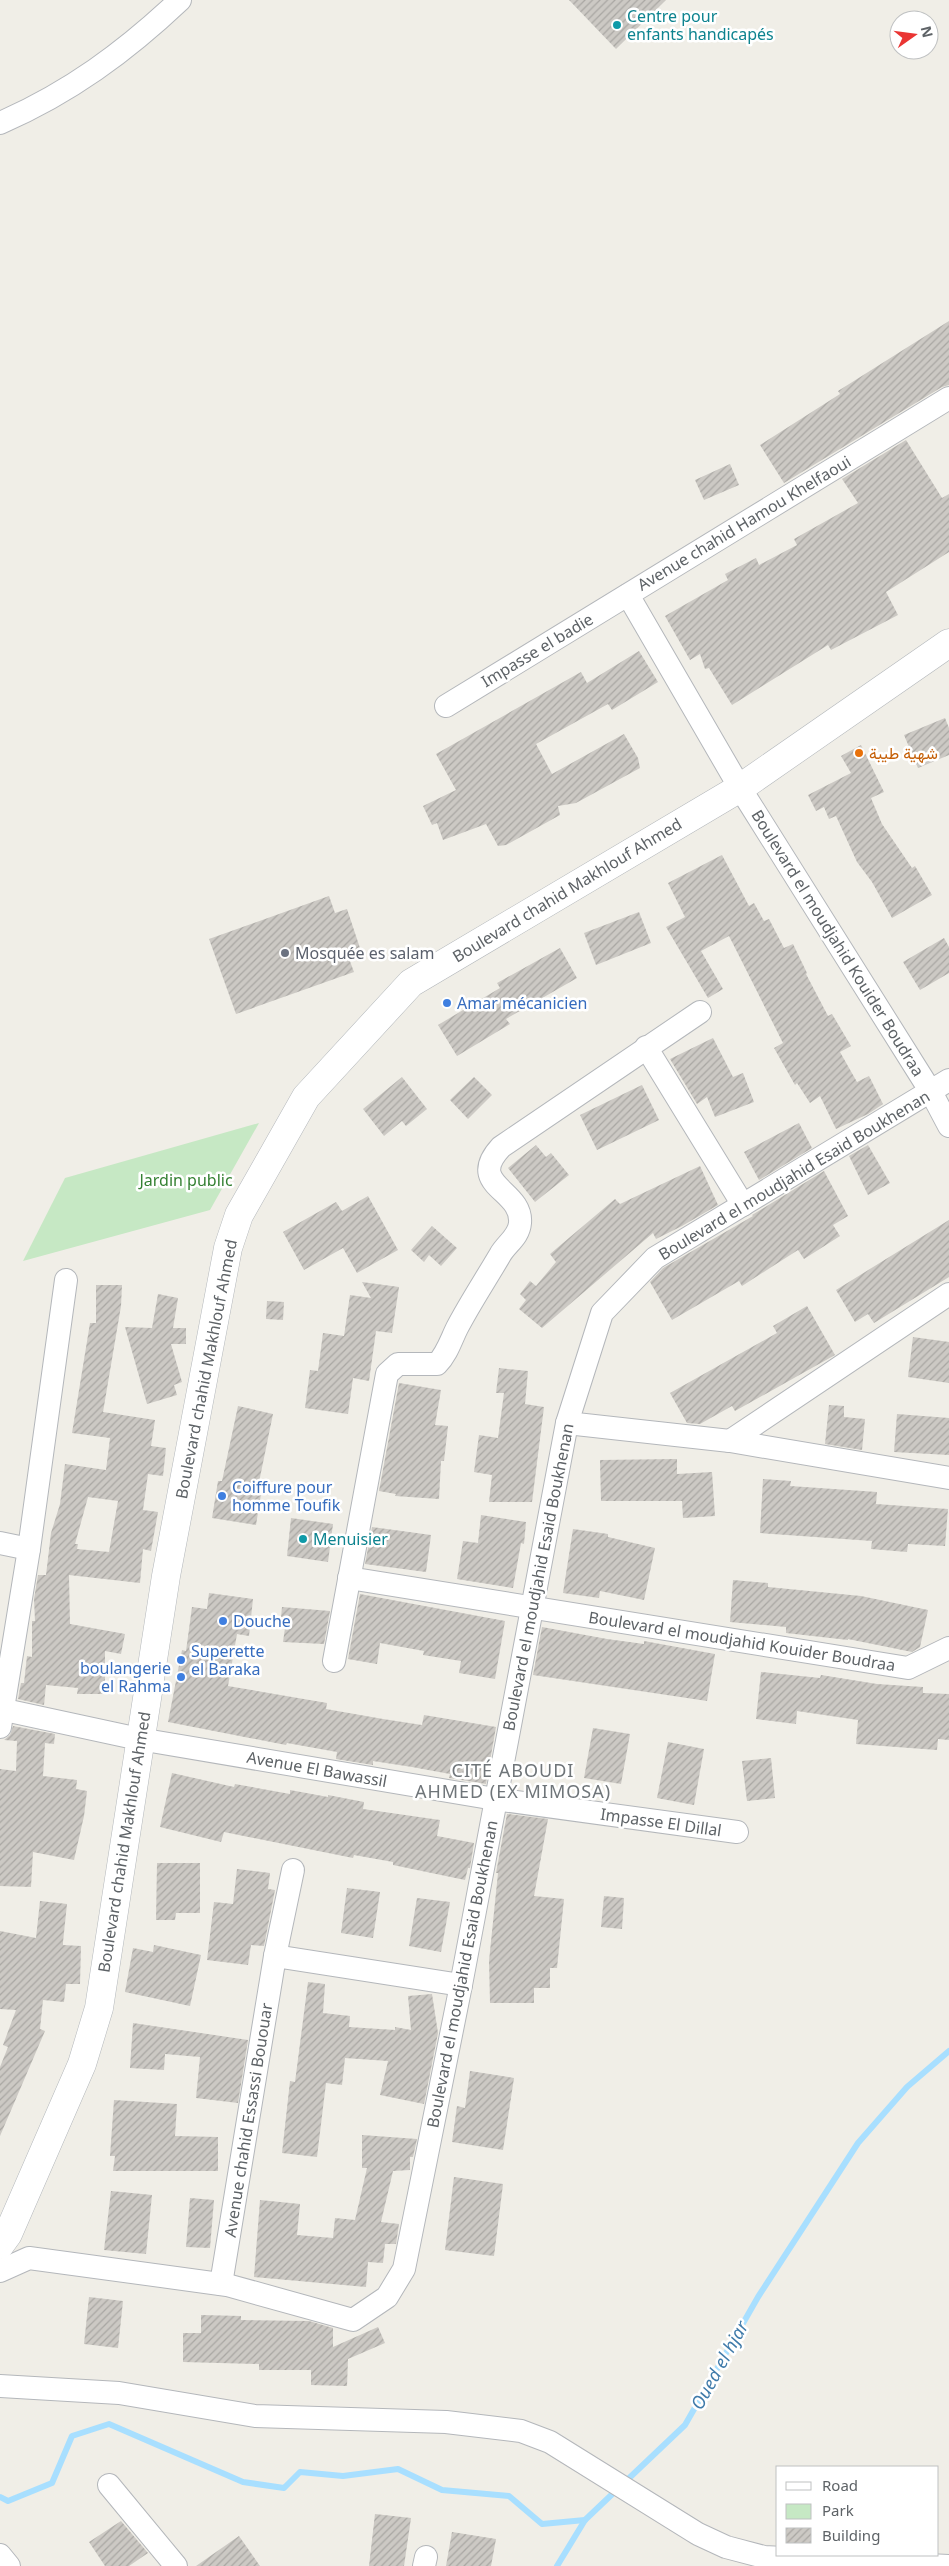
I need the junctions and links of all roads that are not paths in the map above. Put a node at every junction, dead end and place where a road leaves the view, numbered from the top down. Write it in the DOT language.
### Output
graph roads {
  1 [pos="180,0"];
  2 [pos="0,123"];
  3 [pos="949,398"];
  4 [pos="628,594"];
  5 [pos="949,643"];
  6 [pos="446,706"];
  7 [pos="740,788"];
  8 [pos="700,1012"];
  9 [pos="646,1046"];
  10 [pos="949,1080"];
  11 [pos="931,1092"];
  12 [pos="949,1126"];
  13 [pos="743,1205"];
  14 [pos="66,1280"];
  15 [pos="949,1294"];
  16 [pos="567,1423"];
  17 [pos="730,1441"];
  18 [pos="949,1478"];
  19 [pos="0,1543"];
  20 [pos="29,1549"];
  21 [pos="349,1578"];
  22 [pos="532,1607"];
  23 [pos="949,1648"];
  24 [pos="334,1661"];
  25 [pos="1,1715"];
  26 [pos="139,1738"];
  27 [pos="495,1799"];
  28 [pos="737,1832"];
  29 [pos="294,1870"];
  30 [pos="275,1956"];
  31 [pos="461,1985"];
  32 [pos="0,2245"];
  33 [pos="0,2271"];
  34 [pos="221,2284"];
  35 [pos="0,2386"];
  36 [pos="109,2486"];
  37 [pos="0,2555"];
  38 [pos="9,2566"];
  39 [pos="176,2566"];
  40 [pos="949,2566"];
  1 -- 2 [label="street"];
  3 -- 4 [label="street, Avenue chahid Hamou Khelfaoui"];
  4 -- 6 [label="street, Impasse el badie"];
  4 -- 7 [label="street, Avenue chahid Hamou Khelfaoui"];
  5 -- 7 [label="main road, Boulevard chahid Makhlouf Ahmed"];
  7 -- 11 [label="street, Boulevard el moudjahid Kouider Boudraa"];
  7 -- 26 [label="main road, Boulevard chahid Makhlouf Ahmed"];
  8 -- 9 [label="street"];
  9 -- 13 [label="street"];
  9 -- 21 [label="street"];
  10 -- 11 [label="street, Boulevard el moudjahid Esaid Boukhenan"];
  11 -- 12 [label="street, Boulevard el moudjahid Kouider Boudraa"];
  11 -- 13 [label="street, Boulevard el moudjahid Esaid Boukhenan"];
  13 -- 16 [label="street, Boulevard el moudjahid Esaid Boukhenan"];
  14 -- 20 [label="street"];
  15 -- 17 [label="street"];
  16 -- 17 [label="street"];
  16 -- 22 [label="street, Boulevard el moudjahid Esaid Boukhenan"];
  17 -- 18 [label="street"];
  19 -- 20 [label="street"];
  20 -- 25 [label="street"];
  21 -- 22 [label="street, Boulevard el moudjahid Kouider Boudraa"];
  21 -- 24 [label="street"];
  22 -- 23 [label="street, Boulevard el moudjahid Kouider Boudraa"];
  22 -- 27 [label="street, Boulevard el moudjahid Esaid Boukhenan"];
  25 -- 26 [label="street, Avenue El Bawassil"];
  26 -- 27 [label="street, Avenue El Bawassil"];
  26 -- 32 [label="main road, Boulevard chahid Makhlouf Ahmed"];
  27 -- 28 [label="street, Impasse El Dillal"];
  27 -- 31 [label="street, Boulevard el moudjahid Esaid Boukhenan"];
  29 -- 30 [label="street, Avenue chahid Essassi Bououar"];
  30 -- 31 [label="street"];
  30 -- 34 [label="street, Avenue chahid Essassi Bououar"];
  31 -- 34 [label="street, Boulevard el moudjahid Esaid Boukhenan"];
  33 -- 34 [label="street, Boulevard el moudjahid Esaid Boukhenan"];
  35 -- 40 [label="street"];
  36 -- 39 [label="street"];
  37 -- 38 [label="street"];
}
